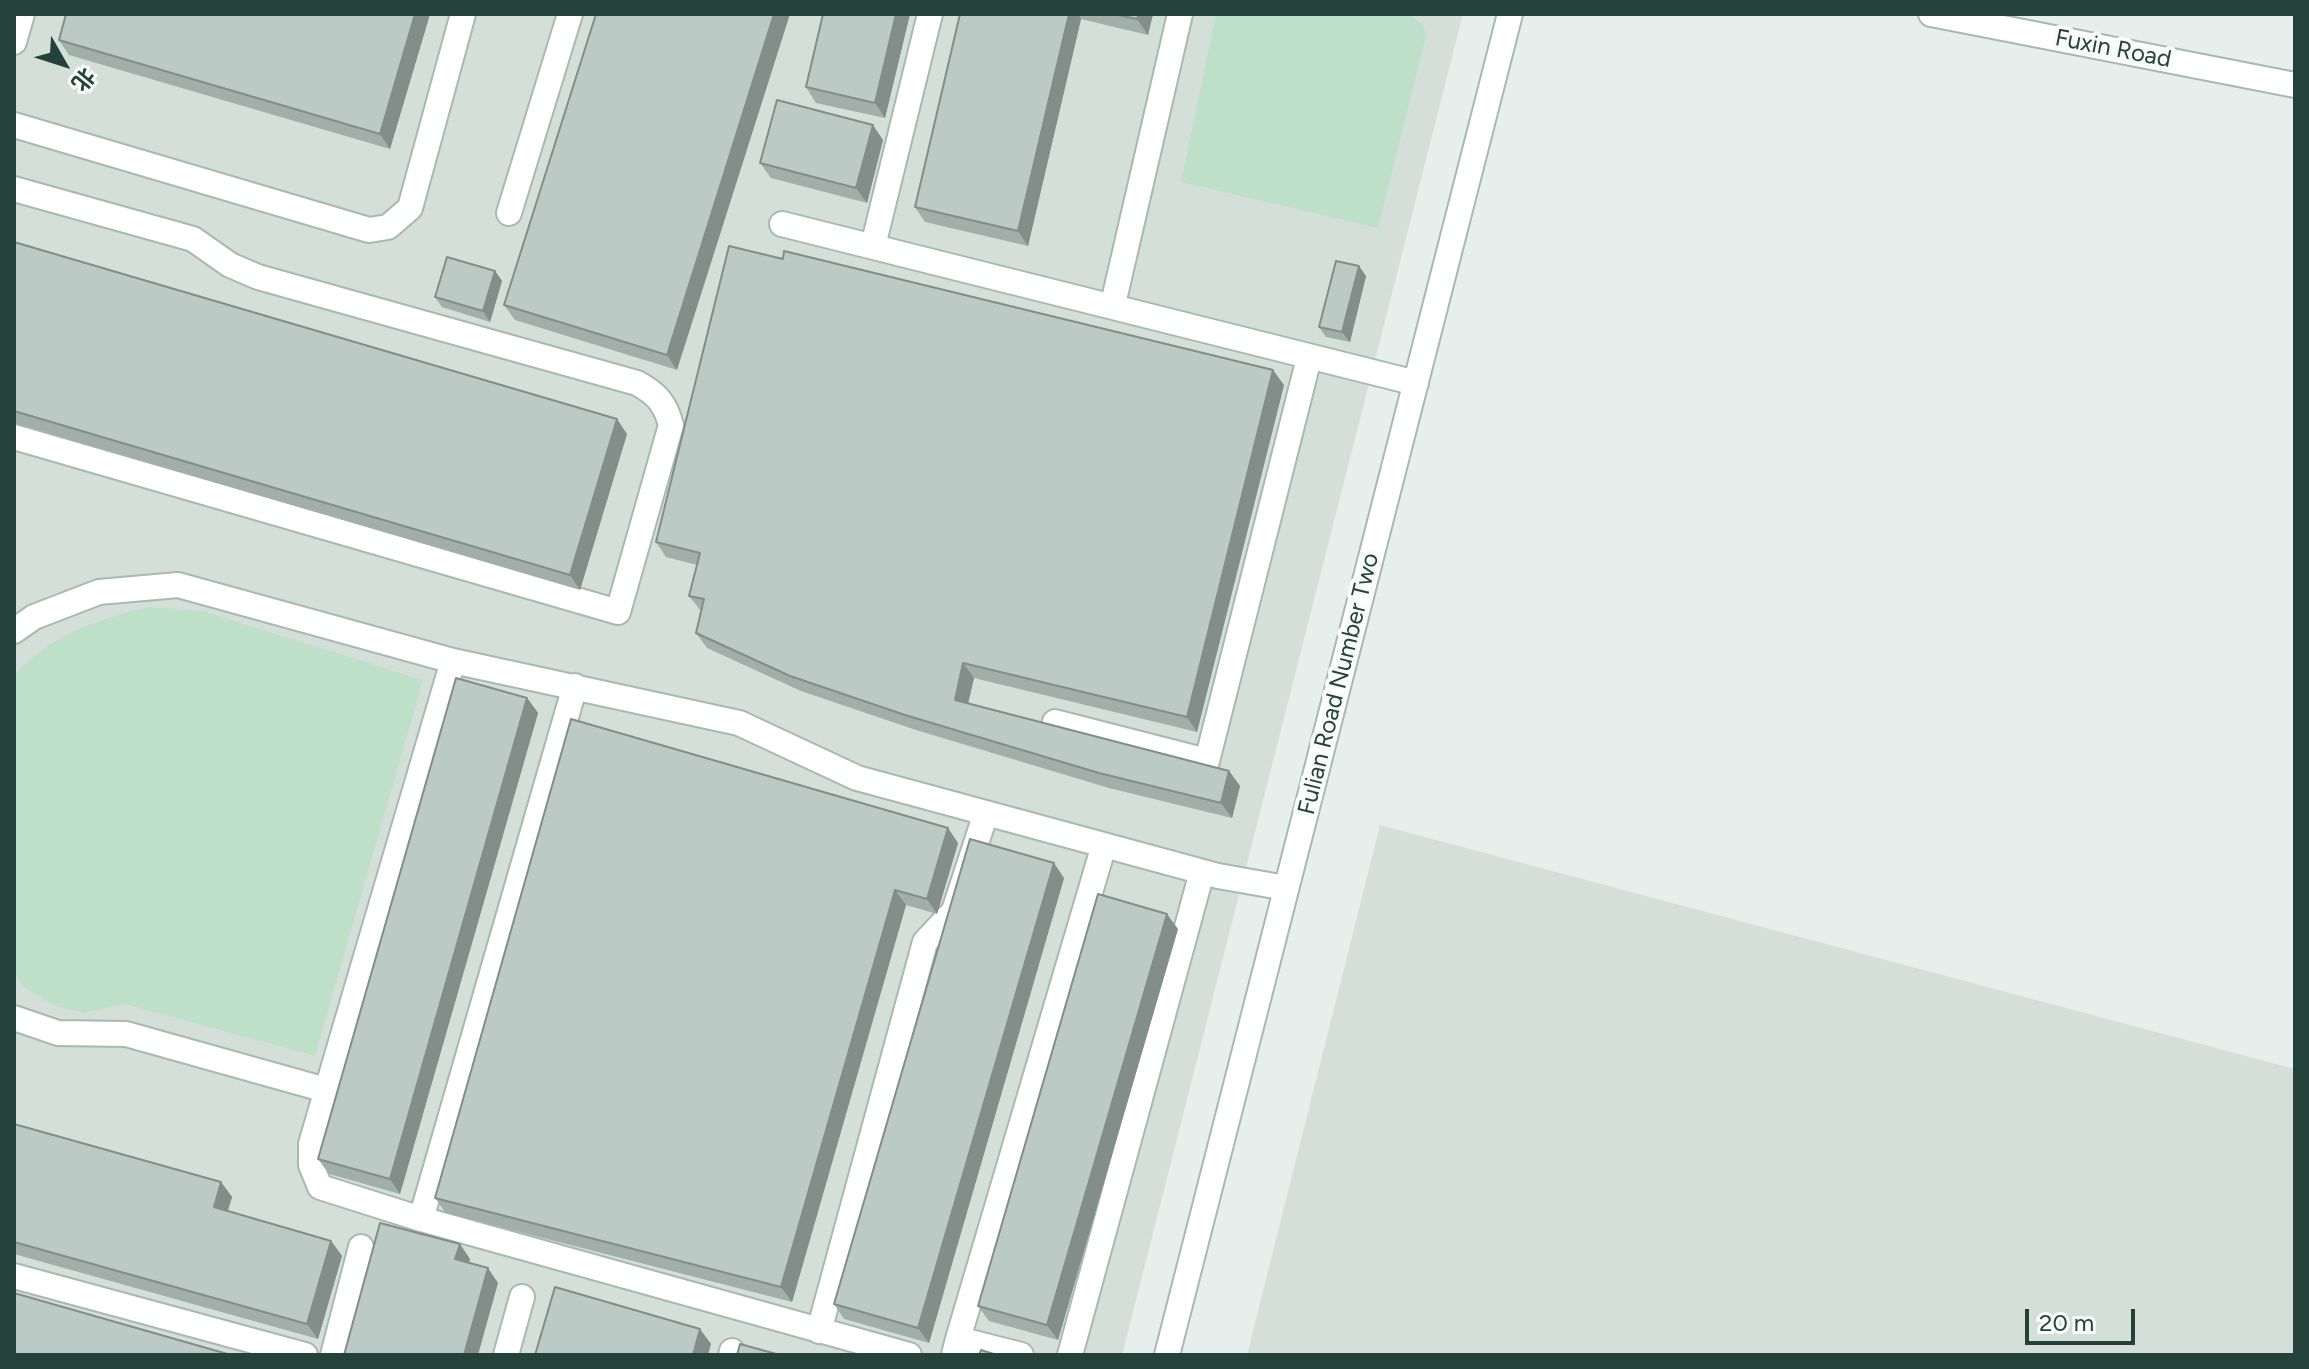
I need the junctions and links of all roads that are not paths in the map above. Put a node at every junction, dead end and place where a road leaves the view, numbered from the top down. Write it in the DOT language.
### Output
graph roads {
  1 [pos="22,14"];
  2 [pos="463,14"];
  3 [pos="570,14"];
  4 [pos="930,14"];
  5 [pos="1180,14"];
  6 [pos="1510,14"];
  7 [pos="1931,14"];
  8 [pos="14,42"];
  9 [pos="2295,85"];
  10 [pos="14,125"];
  11 [pos="14,189"];
  12 [pos="509,213"];
  13 [pos="782,224"];
  14 [pos="873,246"];
  15 [pos="1113,304"];
  16 [pos="1309,358"];
  17 [pos="1416,383"];
  18 [pos="14,437"];
  19 [pos="14,631"];
  20 [pos="453,661"];
  21 [pos="575,686"];
  22 [pos="1055,722"];
  23 [pos="986,813"];
  24 [pos="1104,845"];
  25 [pos="1202,872"];
  26 [pos="1286,888"];
  27 [pos="14,1018"];
  28 [pos="326,1090"];
  29 [pos="421,1219"];
  30 [pos="361,1247"];
  31 [pos="14,1276"];
  32 [pos="522,1297"];
  33 [pos="819,1331"];
  34 [pos="956,1347"];
  35 [pos="305,1355"];
  36 [pos="333,1355"];
  37 [pos="506,1355"];
  38 [pos="909,1355"];
  39 [pos="1021,1355"];
  40 [pos="1070,1355"];
  41 [pos="1167,1355"];
  1 -- 8 [label="street"];
  2 -- 10 [label="street"];
  3 -- 12 [label="street"];
  4 -- 14 [label="street"];
  5 -- 15 [label="street"];
  6 -- 17 [label="street, Fulian Road Number Two"];
  7 -- 9 [label="street, Fuxin Road"];
  11 -- 18 [label="street"];
  13 -- 14 [label="street"];
  14 -- 15 [label="street"];
  15 -- 16 [label="street"];
  16 -- 17 [label="street"];
  16 -- 22 [label="street"];
  17 -- 26 [label="street, Fulian Road Number Two"];
  19 -- 20 [label="street"];
  20 -- 21 [label="street"];
  20 -- 28 [label="street"];
  21 -- 23 [label="street"];
  21 -- 29 [label="street"];
  23 -- 24 [label="street"];
  23 -- 33 [label="street"];
  24 -- 25 [label="street"];
  24 -- 34 [label="street"];
  25 -- 26 [label="street"];
  25 -- 40 [label="street"];
  26 -- 41 [label="street, Fulian Road Number Two"];
  27 -- 28 [label="street"];
  28 -- 29 [label="street"];
  29 -- 33 [label="street"];
  30 -- 36 [label="street"];
  31 -- 35 [label="street"];
  32 -- 37 [label="street"];
  33 -- 38 [label="street"];
  34 -- 39 [label="street"];
}
